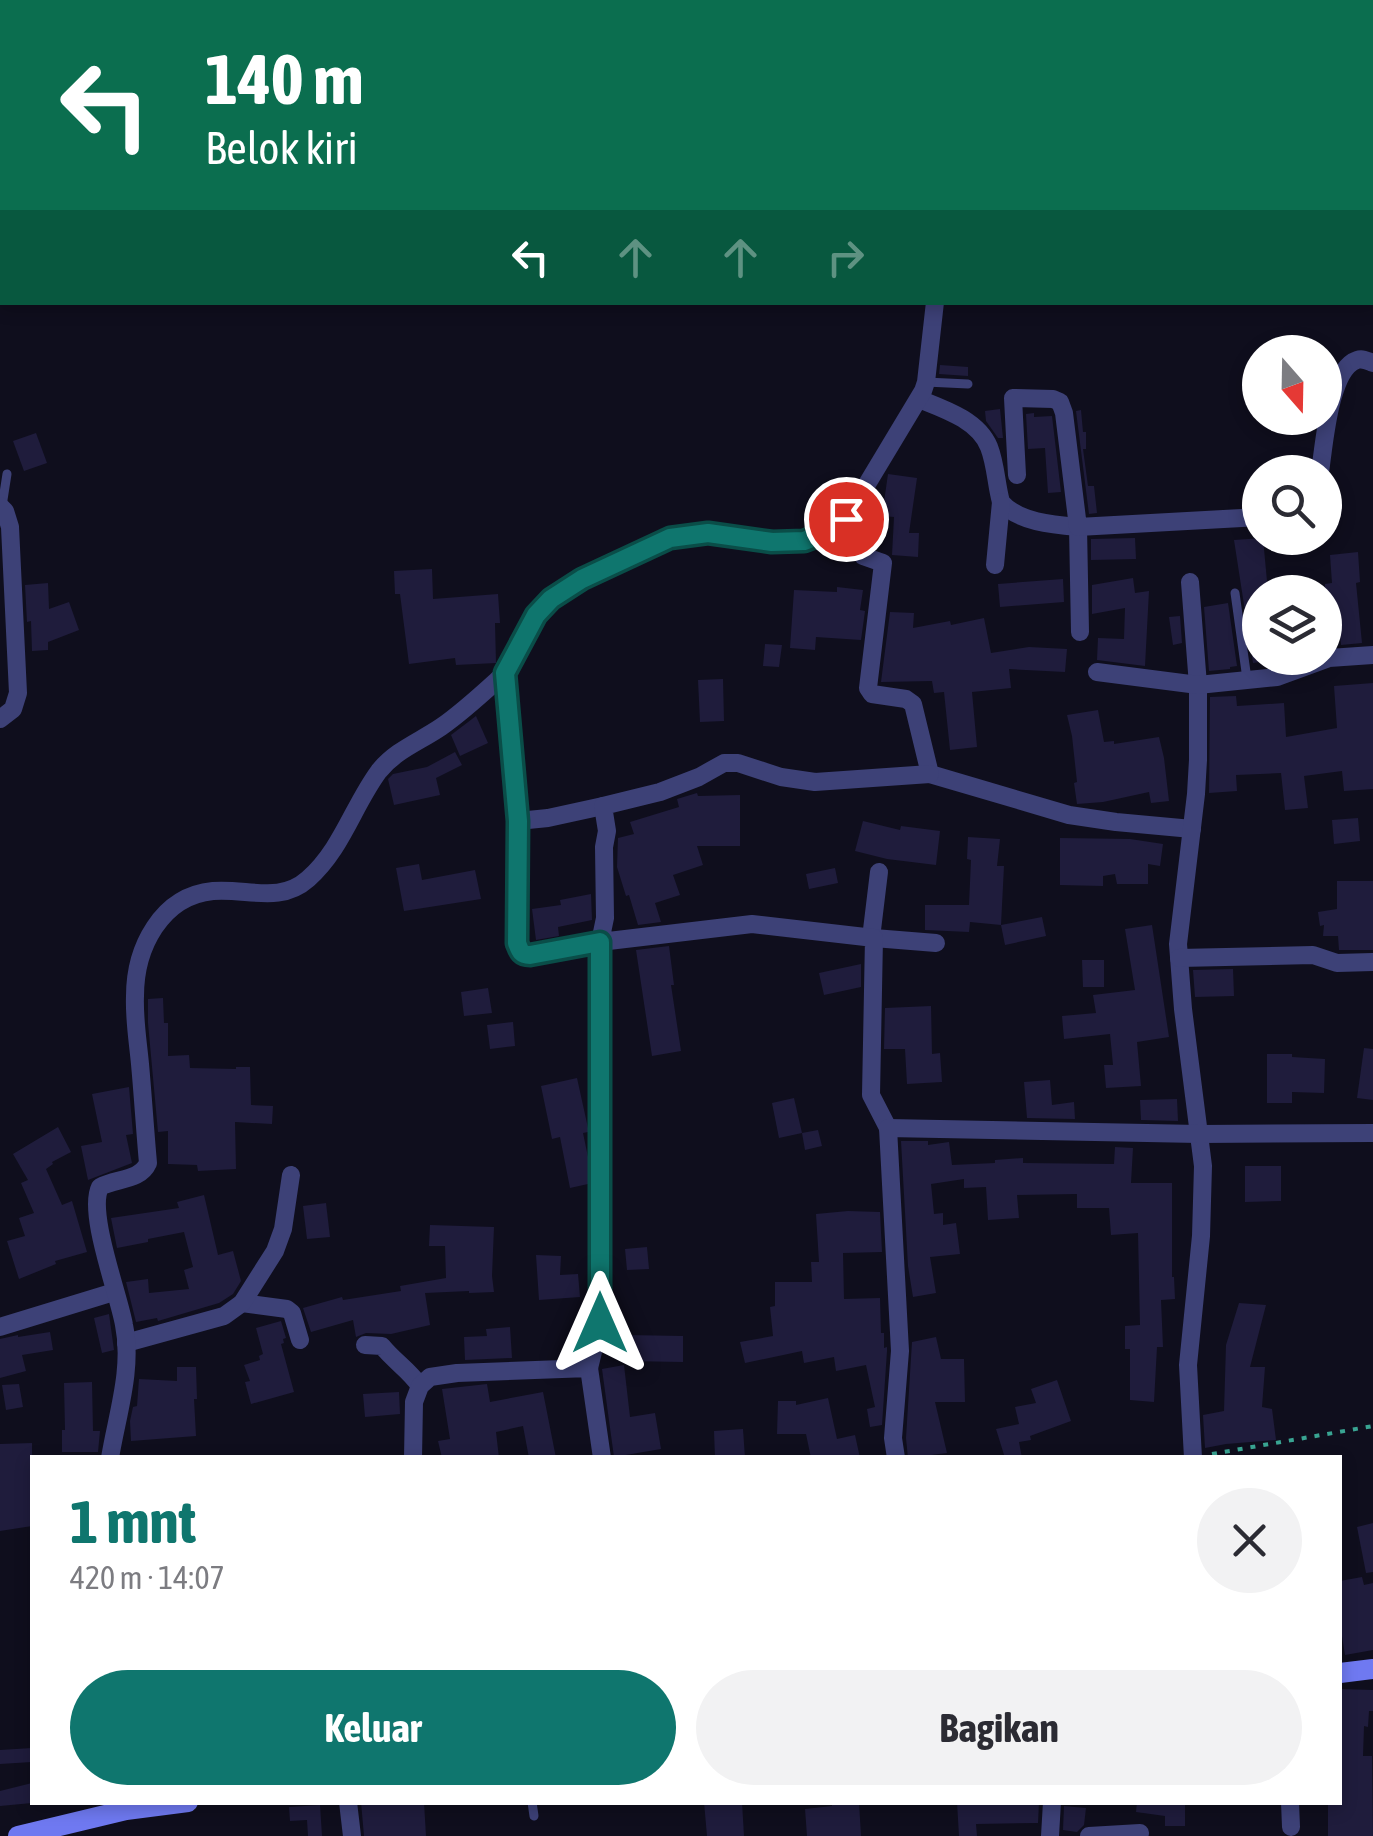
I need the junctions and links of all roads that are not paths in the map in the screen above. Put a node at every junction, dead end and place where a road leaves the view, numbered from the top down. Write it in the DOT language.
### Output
graph roads {
  1 [pos="935,305"];
  2 [pos="1373,363"];
  3 [pos="968,384"];
  4 [pos="922,391"];
  5 [pos="1322,455"];
  6 [pos="8,474"];
  7 [pos="1018,475"];
  8 [pos="1001,502"];
  9 [pos="1,507"];
  10 [pos="1242,518"];
  11 [pos="846,519"];
  12 [pos="1078,527"];
  13 [pos="995,565"];
  14 [pos="1190,582"];
  15 [pos="1235,593"];
  16 [pos="6,620"];
  17 [pos="1080,632"];
  18 [pos="1373,655"];
  19 [pos="1097,672"];
  20 [pos="505,673"];
  21 [pos="1247,681"];
  22 [pos="1198,685"];
  23 [pos="0,719"];
  24 [pos="930,774"];
  25 [pos="602,806"];
  26 [pos="518,821"];
  27 [pos="1192,829"];
  28 [pos="879,872"];
  29 [pos="873,938"];
  30 [pos="600,942"];
  31 [pos="936,943"];
  32 [pos="1179,958"];
  33 [pos="1373,962"];
  34 [pos="888,1128"];
  35 [pos="1373,1133"];
  36 [pos="1199,1134"];
  37 [pos="291,1175"];
  38 [pos="114,1292"];
  39 [pos="242,1303"];
  40 [pos="0,1328"];
  41 [pos="300,1340"];
  42 [pos="126,1343"];
  43 [pos="366,1345"];
  44 [pos="589,1368"];
  45 [pos="420,1386"];
  46 [pos="111,1455"];
  47 [pos="413,1455"];
  48 [pos="602,1455"];
  49 [pos="896,1455"];
  50 [pos="1192,1455"];
  51 [pos="1373,1669"];
  52 [pos="1342,1673"];
  53 [pos="348,1805"];
  54 [pos="532,1805"];
  55 [pos="1052,1805"];
  56 [pos="1290,1805"];
  57 [pos="126,1806"];
  58 [pos="534,1816"];
  59 [pos="1292,1827"];
  60 [pos="1140,1833"];
  61 [pos="18,1836"];
  62 [pos="352,1836"];
  63 [pos="1050,1836"];
  64 [pos="1090,1836"];
  1 -- 4 [label="street"];
  2 -- 5 [label="street"];
  3 -- 4 [label="lane"];
  4 -- 8 [label="street"];
  4 -- 11 [label="street"];
  6 -- 9 [label="lane"];
  7 -- 12 [label="street"];
  8 -- 12 [label="street"];
  8 -- 13 [label="street"];
  9 -- 16 [label="street"];
  10 -- 12 [label="street"];
  11 -- 20 [label="street"];
  11 -- 24 [label="street"];
  12 -- 17 [label="street"];
  14 -- 22 [label="street"];
  15 -- 21 [label="lane"];
  16 -- 23 [label="street"];
  18 -- 21 [label="street"];
  19 -- 22 [label="street"];
  20 -- 26 [label="street"];
  20 -- 38 [label="street"];
  21 -- 22 [label="street"];
  22 -- 27 [label="street"];
  24 -- 25 [label="street"];
  24 -- 27 [label="street"];
  25 -- 26 [label="street"];
  25 -- 30 [label="street"];
  26 -- 30 [label="street"];
  27 -- 32 [label="street"];
  28 -- 29 [label="street"];
  29 -- 30 [label="street"];
  29 -- 31 [label="street"];
  29 -- 34 [label="street"];
  30 -- 44 [label="street"];
  32 -- 33 [label="street"];
  32 -- 36 [label="street"];
  34 -- 36 [label="street"];
  34 -- 49 [label="street"];
  35 -- 36 [label="street"];
  36 -- 50 [label="street"];
  37 -- 39 [label="street"];
  38 -- 40 [label="street"];
  38 -- 42 [label="street"];
  39 -- 41 [label="street"];
  39 -- 42 [label="street"];
  42 -- 46 [label="street"];
  43 -- 45 [label="street"];
  44 -- 45 [label="street"];
  44 -- 48 [label="street"];
  45 -- 47 [label="street"];
  51 -- 52 [label="main road"];
  53 -- 62 [label="street"];
  54 -- 58 [label="lane"];
  55 -- 63 [label="street"];
  56 -- 59 [label="street"];
  57 -- 61 [label="main road"];
  60 -- 64 [label="street"];
}
